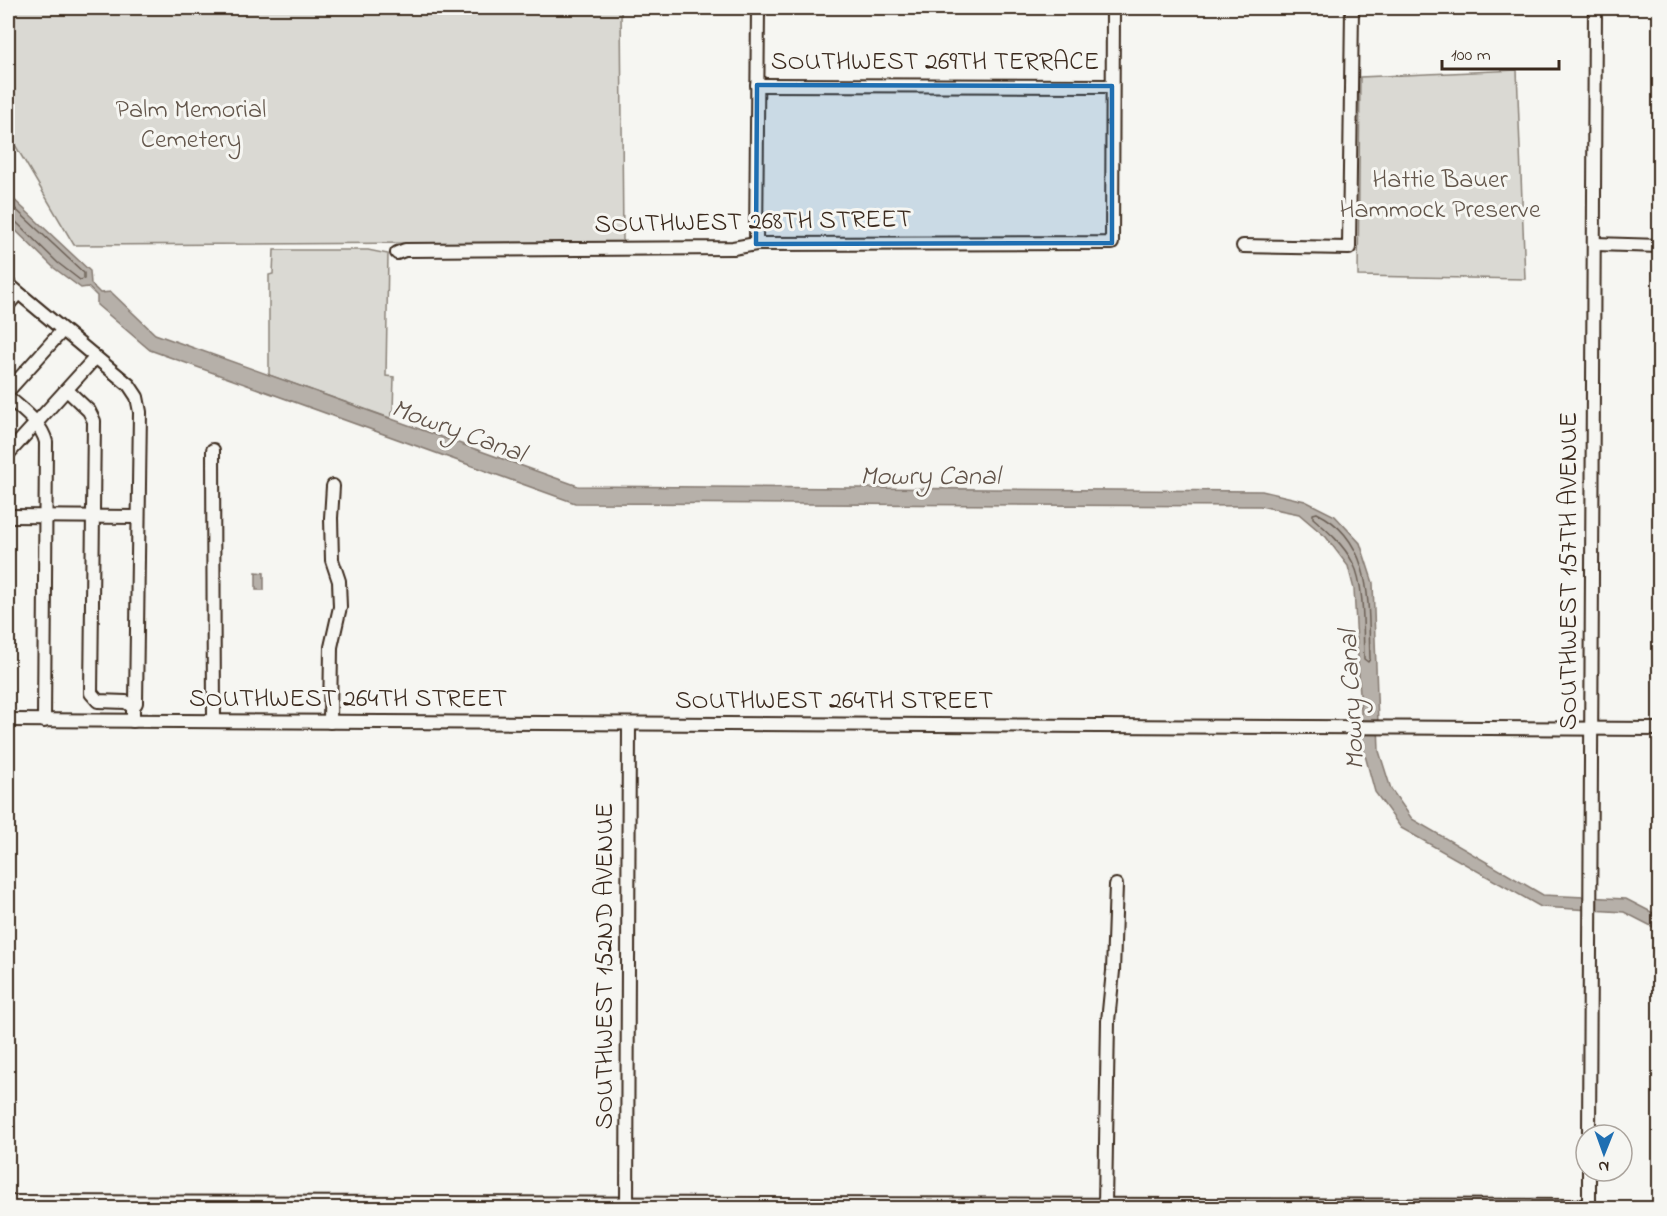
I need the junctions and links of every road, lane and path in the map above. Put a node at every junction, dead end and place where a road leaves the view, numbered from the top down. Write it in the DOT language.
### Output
graph roads {
  1 [pos="758,8"];
  2 [pos="1113,8"];
  3 [pos="1352,8"];
  4 [pos="1595,8"];
  5 [pos="757,85"];
  6 [pos="1112,86"];
  7 [pos="756,244"];
  8 [pos="1595,244"];
  9 [pos="1243,246"];
  10 [pos="1659,246"];
  11 [pos="397,253"];
  12 [pos="8,284"];
  13 [pos="18,294"];
  14 [pos="8,305"];
  15 [pos="63,331"];
  16 [pos="95,357"];
  17 [pos="8,390"];
  18 [pos="66,390"];
  19 [pos="8,397"];
  20 [pos="36,423"];
  21 [pos="213,450"];
  22 [pos="8,454"];
  23 [pos="333,486"];
  24 [pos="8,516"];
  25 [pos="46,516"];
  26 [pos="93,517"];
  27 [pos="138,517"];
  28 [pos="133,707"];
  29 [pos="8,720"];
  30 [pos="44,721"];
  31 [pos="133,721"];
  32 [pos="213,722"];
  33 [pos="330,722"];
  34 [pos="629,724"];
  35 [pos="1592,728"];
  36 [pos="1659,729"];
  37 [pos="1116,885"];
  38 [pos="1589,1123"];
  39 [pos="1589,1183"];
  40 [pos="8,1202"];
  41 [pos="140,1205"];
  42 [pos="1105,1205"];
  43 [pos="627,1206"];
  44 [pos="795,1206"];
  45 [pos="1588,1207"];
  1 -- 5 [label="street"];
  2 -- 6 [label="street"];
  3 -- 9 [label="street"];
  4 -- 8 [label="street, SOUTHWEST 157TH AVENUE"];
  5 -- 6 [label="street, SOUTHWEST 269TH TERRACE"];
  5 -- 7 [label="street"];
  6 -- 7 [label="street, SOUTHWEST 268TH STREET"];
  7 -- 11 [label="street, SOUTHWEST 268TH STREET"];
  8 -- 10 [label="street"];
  8 -- 35 [label="street, SOUTHWEST 157TH AVENUE"];
  12 -- 13 [label="street"];
  13 -- 14 [label="street"];
  13 -- 15 [label="street"];
  15 -- 16 [label="street"];
  15 -- 17 [label="street"];
  16 -- 18 [label="street"];
  16 -- 27 [label="street"];
  18 -- 20 [label="street"];
  18 -- 26 [label="street"];
  19 -- 20 [label="street"];
  20 -- 22 [label="street"];
  20 -- 25 [label="street"];
  21 -- 32 [label="street"];
  23 -- 33 [label="street"];
  24 -- 25 [label="street"];
  25 -- 26 [label="street"];
  25 -- 30 [label="street"];
  26 -- 27 [label="street"];
  26 -- 28 [label="street"];
  27 -- 28 [label="street"];
  28 -- 31 [label="street"];
  29 -- 30 [label="street, SOUTHWEST 264TH STREET"];
  30 -- 31 [label="street, SOUTHWEST 264TH STREET"];
  31 -- 32 [label="street, SOUTHWEST 264TH STREET"];
  32 -- 33 [label="street, SOUTHWEST 264TH STREET"];
  33 -- 34 [label="street, SOUTHWEST 264TH STREET"];
  34 -- 35 [label="street, SOUTHWEST 264TH STREET"];
  34 -- 43 [label="street, SOUTHWEST 152ND AVENUE"];
  35 -- 36 [label="street, SOUTHWEST 264TH STREET"];
  35 -- 38 [label="street, SOUTHWEST 157TH AVENUE"];
  37 -- 42 [label="street"];
  39 -- 45 [label="street"];
  40 -- 41 [label="street"];
  41 -- 43 [label="street"];
  42 -- 44 [label="street"];
  42 -- 45 [label="street"];
  43 -- 44 [label="street"];
}
